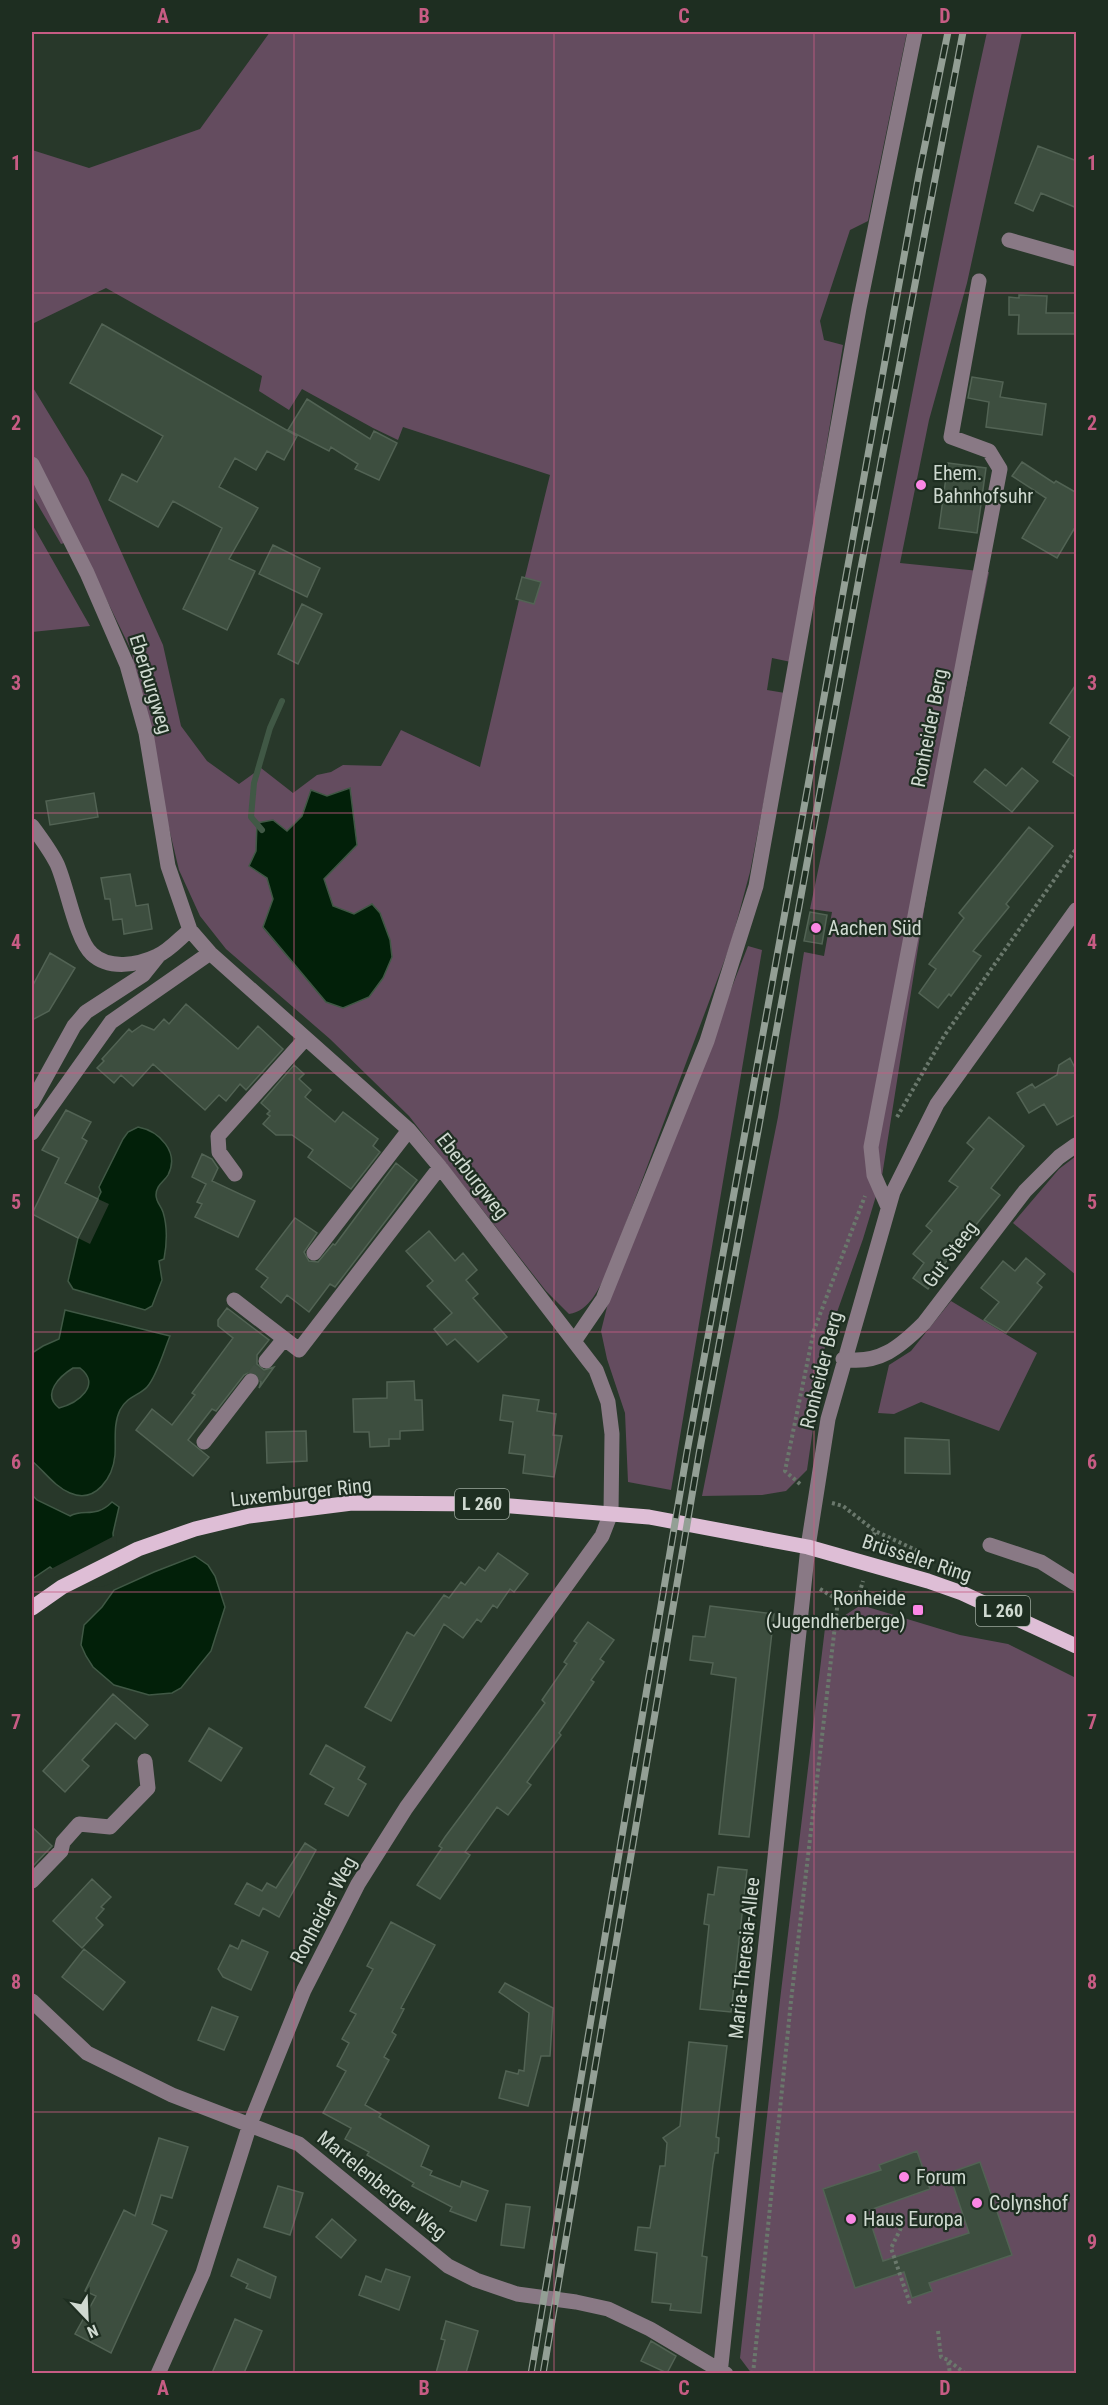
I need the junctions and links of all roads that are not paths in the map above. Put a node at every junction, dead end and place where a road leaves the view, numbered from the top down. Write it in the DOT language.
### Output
graph roads {
  1 [pos="915,32"];
  2 [pos="1009,240"];
  3 [pos="1077,259"];
  4 [pos="979,281"];
  5 [pos="32,464"];
  6 [pos="32,826"];
  7 [pos="1077,910"];
  8 [pos="190,930"];
  9 [pos="210,954"];
  10 [pos="159,956"];
  11 [pos="305,1039"];
  12 [pos="32,1102"];
  13 [pos="409,1130"];
  14 [pos="32,1133"];
  15 [pos="1077,1145"];
  16 [pos="440,1167"];
  17 [pos="235,1174"];
  18 [pos="888,1208"];
  19 [pos="314,1253"];
  20 [pos="234,1300"];
  21 [pos="284,1339"];
  22 [pos="575,1340"];
  23 [pos="843,1359"];
  24 [pos="266,1361"];
  25 [pos="251,1381"];
  26 [pos="204,1442"];
  27 [pos="611,1513"];
  28 [pos="990,1545"];
  29 [pos="808,1546"];
  30 [pos="1077,1584"];
  31 [pos="32,1608"];
  32 [pos="1077,1646"];
  33 [pos="145,1761"];
  34 [pos="32,1881"];
  35 [pos="32,2001"];
  36 [pos="250,2124"];
  37 [pos="722,2372"];
  38 [pos="158,2373"];
  1 -- 22 [label="street"];
  2 -- 3 [label="street"];
  4 -- 18 [label="street, Ronheider Berg"];
  5 -- 8 [label="street, Eberburgweg"];
  6 -- 10 [label="street"];
  7 -- 18 [label="street, Ronheider Berg"];
  8 -- 9 [label="street, Eberburgweg"];
  8 -- 10 [label="street"];
  9 -- 11 [label="street, Eberburgweg"];
  9 -- 14 [label="street"];
  10 -- 12 [label="street"];
  11 -- 13 [label="street, Eberburgweg"];
  11 -- 17 [label="street"];
  13 -- 16 [label="street, Eberburgweg"];
  13 -- 19 [label="street"];
  15 -- 23 [label="street, Gut Steeg"];
  16 -- 21 [label="street"];
  16 -- 22 [label="street, Eberburgweg"];
  18 -- 23 [label="street, Ronheider Berg"];
  20 -- 21 [label="street"];
  21 -- 24 [label="street"];
  22 -- 27 [label="street, Eberburgweg"];
  23 -- 29 [label="street, Ronheider Berg"];
  25 -- 26 [label="street"];
  27 -- 29 [label="main road, Luxemburger Ring / L 260"];
  27 -- 31 [label="main road, Luxemburger Ring / L 260"];
  27 -- 36 [label="street, Ronheider Weg"];
  28 -- 30 [label="street, Brüsseler Ring"];
  29 -- 32 [label="main road, Brüsseler Ring / L 260"];
  29 -- 37 [label="street, Maria-Theresia-Allee"];
  33 -- 34 [label="street"];
  35 -- 36 [label="street, Martelenberger Weg"];
  36 -- 37 [label="street, Martelenberger Weg"];
  36 -- 38 [label="street, Ronheider Weg"];
}
